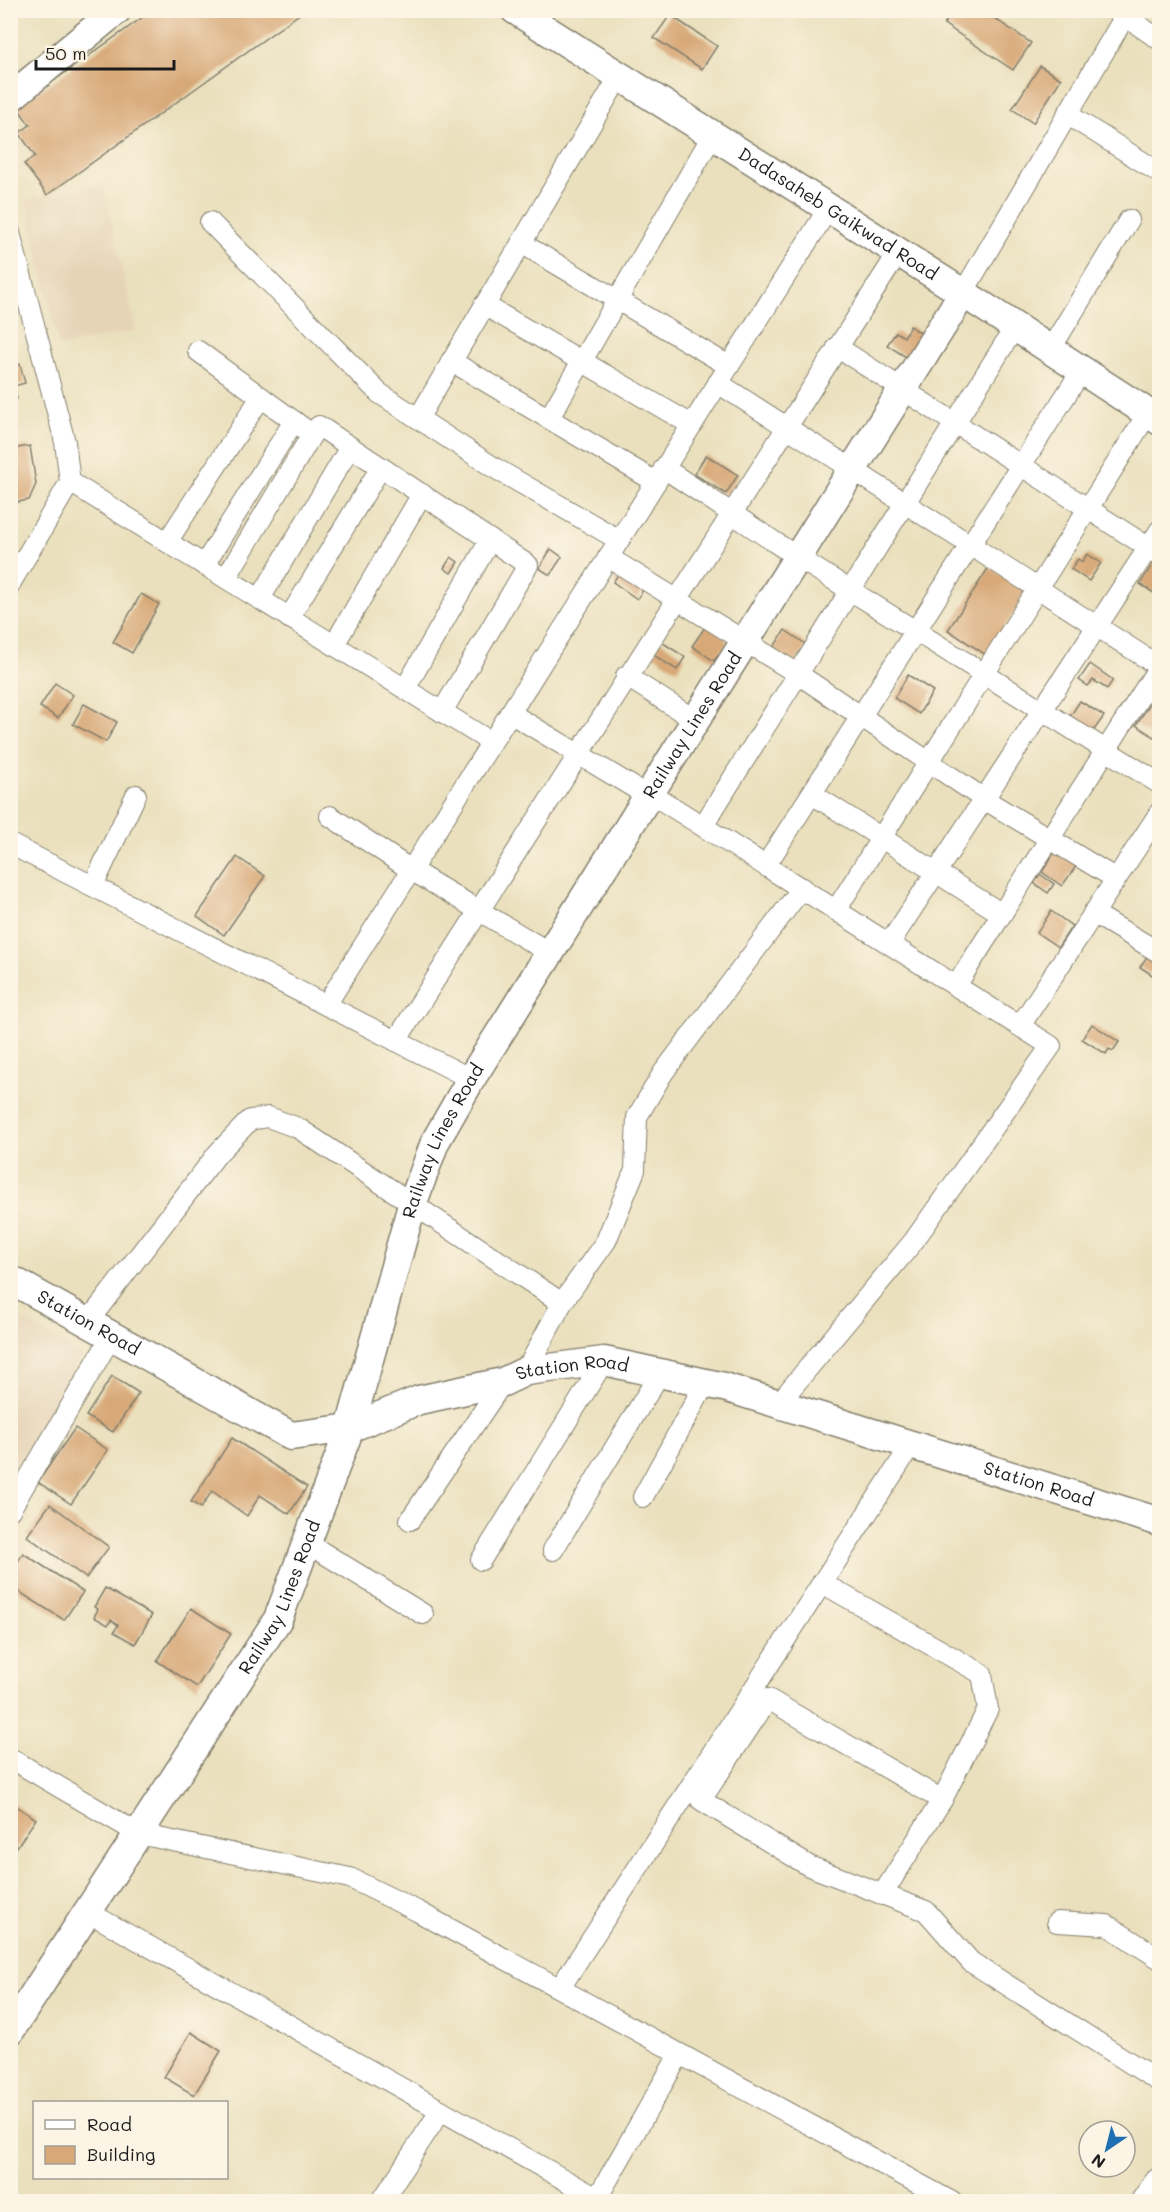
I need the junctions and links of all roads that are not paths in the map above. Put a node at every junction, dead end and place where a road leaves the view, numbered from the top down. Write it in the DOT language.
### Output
graph roads {
  1 [pos="117,10"];
  2 [pos="515,10"];
  3 [pos="1132,16"];
  4 [pos="1160,40"];
  5 [pos="619,76"];
  6 [pos="10,98"];
  7 [pos="1067,114"];
  8 [pos="712,136"];
  9 [pos="1160,173"];
  10 [pos="828,209"];
  11 [pos="1129,220"];
  12 [pos="210,222"];
  13 [pos="10,233"];
  14 [pos="521,243"];
  15 [pos="897,253"];
  16 [pos="963,293"];
  17 [pos="617,300"];
  18 [pos="484,305"];
  19 [pos="1015,327"];
  20 [pos="837,347"];
  21 [pos="1050,350"];
  22 [pos="198,351"];
  23 [pos="451,361"];
  24 [pos="581,361"];
  25 [pos="729,366"];
  26 [pos="1082,370"];
  27 [pos="718,383"];
  28 [pos="903,389"];
  29 [pos="261,397"];
  30 [pos="419,417"];
  31 [pos="1154,417"];
  32 [pos="549,418"];
  33 [pos="294,421"];
  34 [pos="955,423"];
  35 [pos="692,425"];
  36 [pos="787,425"];
  37 [pos="314,432"];
  38 [pos="350,447"];
  39 [pos="1021,466"];
  40 [pos="381,467"];
  41 [pos="852,469"];
  42 [pos="660,475"];
  43 [pos="70,483"];
  44 [pos="422,494"];
  45 [pos="906,503"];
  46 [pos="1088,508"];
  47 [pos="730,513"];
  48 [pos="1160,530"];
  49 [pos="490,540"];
  50 [pos="619,540"];
  51 [pos="167,542"];
  52 [pos="970,546"];
  53 [pos="1154,551"];
  54 [pos="608,557"];
  55 [pos="797,557"];
  56 [pos="204,565"];
  57 [pos="226,578"];
  58 [pos="10,584"];
  59 [pos="1037,589"];
  60 [pos="850,591"];
  61 [pos="676,598"];
  62 [pos="260,599"];
  63 [pos="289,618"];
  64 [pos="1096,627"];
  65 [pos="915,631"];
  66 [pos="745,640"];
  67 [pos="334,645"];
  68 [pos="1159,666"];
  69 [pos="798,674"];
  70 [pos="984,674"];
  71 [pos="626,676"];
  72 [pos="405,689"];
  73 [pos="1041,710"];
  74 [pos="442,712"];
  75 [pos="510,713"];
  76 [pos="860,717"];
  77 [pos="695,720"];
  78 [pos="491,742"];
  79 [pos="1106,750"];
  80 [pos="577,754"];
  81 [pos="929,762"];
  82 [pos="1160,784"];
  83 [pos="812,794"];
  84 [pos="136,795"];
  85 [pos="649,795"];
  86 [pos="984,799"];
  87 [pos="1160,812"];
  88 [pos="330,816"];
  89 [pos="703,826"];
  90 [pos="881,837"];
  91 [pos="1050,839"];
  92 [pos="10,844"];
  93 [pos="766,866"];
  94 [pos="411,870"];
  95 [pos="936,872"];
  96 [pos="1116,879"];
  97 [pos="93,886"];
  98 [pos="802,888"];
  99 [pos="836,910"];
  100 [pos="478,911"];
  101 [pos="1094,913"];
  102 [pos="1002,914"];
  103 [pos="889,944"];
  104 [pos="550,953"];
  105 [pos="1160,953"];
  106 [pos="956,986"];
  107 [pos="326,1005"];
  108 [pos="1020,1026"];
  109 [pos="396,1041"];
  110 [pos="471,1079"];
  111 [pos="412,1205"];
  112 [pos="10,1280"];
  113 [pos="562,1303"];
  114 [pos="99,1330"];
  115 [pos="604,1361"];
  116 [pos="660,1373"];
  117 [pos="514,1377"];
  118 [pos="706,1382"];
  119 [pos="779,1403"];
  120 [pos="350,1428"];
  121 [pos="912,1444"];
  122 [pos="643,1497"];
  123 [pos="10,1510"];
  124 [pos="410,1520"];
  125 [pos="1160,1522"];
  126 [pos="307,1543"];
  127 [pos="553,1550"];
  128 [pos="481,1560"];
  129 [pos="822,1583"];
  130 [pos="423,1614"];
  131 [pos="10,1758"];
  132 [pos="942,1800"];
  133 [pos="138,1834"];
  134 [pos="882,1895"];
  135 [pos="88,1912"];
  136 [pos="1057,1922"];
  137 [pos="1160,1959"];
  138 [pos="560,1988"];
  139 [pos="10,2031"];
  140 [pos="679,2055"];
  141 [pos="1160,2082"];
  142 [pos="441,2110"];
  143 [pos="1160,2184"];
  144 [pos="596,2200"];
  145 [pos="381,2202"];
  146 [pos="952,2202"];
  147 [pos="1147,2202"];
  1 -- 6 [label="street"];
  2 -- 5 [label="street, Dadasaheb Gaikwad Road"];
  3 -- 4 [label="street"];
  3 -- 7 [label="street"];
  5 -- 8 [label="street, Dadasaheb Gaikwad Road"];
  5 -- 14 [label="street"];
  7 -- 9 [label="street"];
  7 -- 16 [label="street"];
  8 -- 10 [label="street, Dadasaheb Gaikwad Road"];
  8 -- 17 [label="street"];
  10 -- 15 [label="street, Dadasaheb Gaikwad Road"];
  10 -- 25 [label="street"];
  11 -- 21 [label="street"];
  12 -- 30 [label="street"];
  13 -- 43 [label="street"];
  14 -- 17 [label="street"];
  14 -- 18 [label="street"];
  15 -- 16 [label="street, Dadasaheb Gaikwad Road"];
  15 -- 20 [label="street"];
  16 -- 19 [label="street, Dadasaheb Gaikwad Road"];
  16 -- 28 [label="street, Railway Lines Road"];
  17 -- 24 [label="street"];
  17 -- 25 [label="street"];
  18 -- 23 [label="street"];
  18 -- 24 [label="street"];
  19 -- 21 [label="street, Dadasaheb Gaikwad Road"];
  19 -- 34 [label="street"];
  20 -- 28 [label="street"];
  20 -- 36 [label="street"];
  21 -- 26 [label="street, Dadasaheb Gaikwad Road"];
  22 -- 29 [label="street"];
  23 -- 30 [label="street"];
  23 -- 32 [label="street"];
  24 -- 32 [label="street"];
  24 -- 35 [label="street"];
  25 -- 27 [label="street"];
  26 -- 31 [label="street, Dadasaheb Gaikwad Road"];
  26 -- 39 [label="street"];
  27 -- 35 [label="street"];
  27 -- 36 [label="street"];
  28 -- 34 [label="street"];
  28 -- 41 [label="street, Railway Lines Road"];
  29 -- 33 [label="street"];
  29 -- 51 [label="street"];
  30 -- 50 [label="street"];
  31 -- 46 [label="street"];
  32 -- 42 [label="street"];
  33 -- 37 [label="street"];
  33 -- 56 [label="street"];
  34 -- 39 [label="street"];
  34 -- 45 [label="street"];
  35 -- 42 [label="street"];
  36 -- 41 [label="street"];
  36 -- 47 [label="street"];
  37 -- 38 [label="street"];
  37 -- 57 [label="street"];
  38 -- 40 [label="street"];
  38 -- 62 [label="street"];
  39 -- 46 [label="street"];
  39 -- 52 [label="street"];
  40 -- 44 [label="street"];
  40 -- 63 [label="street"];
  41 -- 45 [label="street"];
  41 -- 55 [label="street, Railway Lines Road"];
  42 -- 47 [label="street"];
  42 -- 50 [label="street"];
  43 -- 51 [label="street"];
  43 -- 58 [label="street"];
  44 -- 49 [label="street"];
  44 -- 67 [label="street"];
  45 -- 52 [label="street"];
  45 -- 60 [label="street"];
  46 -- 53 [label="street"];
  46 -- 59 [label="street"];
  47 -- 55 [label="street"];
  47 -- 61 [label="street"];
  48 -- 53 [label="street"];
  49 -- 72 [label="street"];
  49 -- 74 [label="street"];
  50 -- 54 [label="street"];
  51 -- 56 [label="street"];
  52 -- 59 [label="street"];
  52 -- 65 [label="street"];
  53 -- 64 [label="street"];
  54 -- 61 [label="street"];
  54 -- 75 [label="street"];
  55 -- 60 [label="street"];
  55 -- 66 [label="street, Railway Lines Road"];
  56 -- 57 [label="street"];
  57 -- 62 [label="street"];
  59 -- 64 [label="street"];
  59 -- 70 [label="street"];
  60 -- 65 [label="street"];
  60 -- 69 [label="street"];
  61 -- 66 [label="street"];
  61 -- 71 [label="street"];
  62 -- 63 [label="street"];
  63 -- 67 [label="street"];
  64 -- 68 [label="street"];
  64 -- 73 [label="street"];
  65 -- 70 [label="street"];
  65 -- 76 [label="street"];
  66 -- 69 [label="street"];
  66 -- 77 [label="street, Railway Lines Road"];
  67 -- 72 [label="street"];
  68 -- 79 [label="street"];
  69 -- 76 [label="street"];
  69 -- 89 [label="street"];
  70 -- 73 [label="street"];
  70 -- 81 [label="street"];
  71 -- 77 [label="street"];
  71 -- 80 [label="street"];
  72 -- 74 [label="street"];
  73 -- 79 [label="street"];
  73 -- 86 [label="street"];
  74 -- 78 [label="street"];
  75 -- 78 [label="street"];
  75 -- 80 [label="street"];
  76 -- 81 [label="street"];
  76 -- 83 [label="street"];
  77 -- 85 [label="street, Railway Lines Road"];
  78 -- 94 [label="street"];
  79 -- 82 [label="street"];
  79 -- 91 [label="street"];
  80 -- 85 [label="street"];
  80 -- 100 [label="street"];
  81 -- 86 [label="street"];
  81 -- 90 [label="street"];
  83 -- 90 [label="street"];
  83 -- 93 [label="street"];
  84 -- 97 [label="street"];
  85 -- 89 [label="street"];
  85 -- 104 [label="street, Railway Lines Road"];
  86 -- 91 [label="street"];
  86 -- 95 [label="street"];
  87 -- 96 [label="street"];
  88 -- 94 [label="street"];
  89 -- 93 [label="street"];
  90 -- 95 [label="street"];
  90 -- 99 [label="street"];
  91 -- 96 [label="street"];
  91 -- 102 [label="street"];
  92 -- 97 [label="street"];
  93 -- 98 [label="street"];
  94 -- 100 [label="street"];
  94 -- 107 [label="street"];
  95 -- 102 [label="street"];
  95 -- 103 [label="street"];
  96 -- 101 [label="street"];
  97 -- 107 [label="street"];
  98 -- 99 [label="street"];
  98 -- 113 [label="street"];
  99 -- 103 [label="street"];
  100 -- 104 [label="street"];
  100 -- 109 [label="street"];
  101 -- 105 [label="street"];
  101 -- 108 [label="street"];
  102 -- 106 [label="street"];
  103 -- 106 [label="street"];
  104 -- 110 [label="street, Railway Lines Road"];
  106 -- 108 [label="street"];
  107 -- 109 [label="street"];
  108 -- 119 [label="street"];
  109 -- 110 [label="street"];
  110 -- 111 [label="street, Railway Lines Road"];
  111 -- 113 [label="street"];
  111 -- 114 [label="street"];
  111 -- 120 [label="street, Railway Lines Road"];
  112 -- 114 [label="street, Station Road"];
  113 -- 117 [label="street"];
  114 -- 120 [label="street, Station Road"];
  114 -- 123 [label="street"];
  115 -- 116 [label="street, Station Road"];
  115 -- 117 [label="street, Station Road"];
  115 -- 128 [label="street"];
  116 -- 118 [label="street, Station Road"];
  116 -- 127 [label="street"];
  117 -- 120 [label="street, Station Road"];
  117 -- 124 [label="street"];
  118 -- 119 [label="street, Station Road"];
  118 -- 122 [label="street"];
  119 -- 121 [label="street, Station Road"];
  120 -- 126 [label="street, Railway Lines Road"];
  121 -- 125 [label="street, Station Road"];
  121 -- 129 [label="street"];
  126 -- 130 [label="street"];
  126 -- 133 [label="street, Railway Lines Road"];
  129 -- 132 [label="street"];
  129 -- 138 [label="street"];
  131 -- 133 [label="street"];
  132 -- 134 [label="street"];
  132 -- 134 [label="street"];
  133 -- 135 [label="street, Railway Lines Road"];
  133 -- 138 [label="street"];
  134 -- 141 [label="street"];
  135 -- 139 [label="street, Railway Lines Road"];
  135 -- 142 [label="street"];
  136 -- 137 [label="street"];
  138 -- 140 [label="street"];
  140 -- 144 [label="street"];
  140 -- 146 [label="street"];
  142 -- 144 [label="street"];
  142 -- 145 [label="street"];
  143 -- 147 [label="main road"];
}
